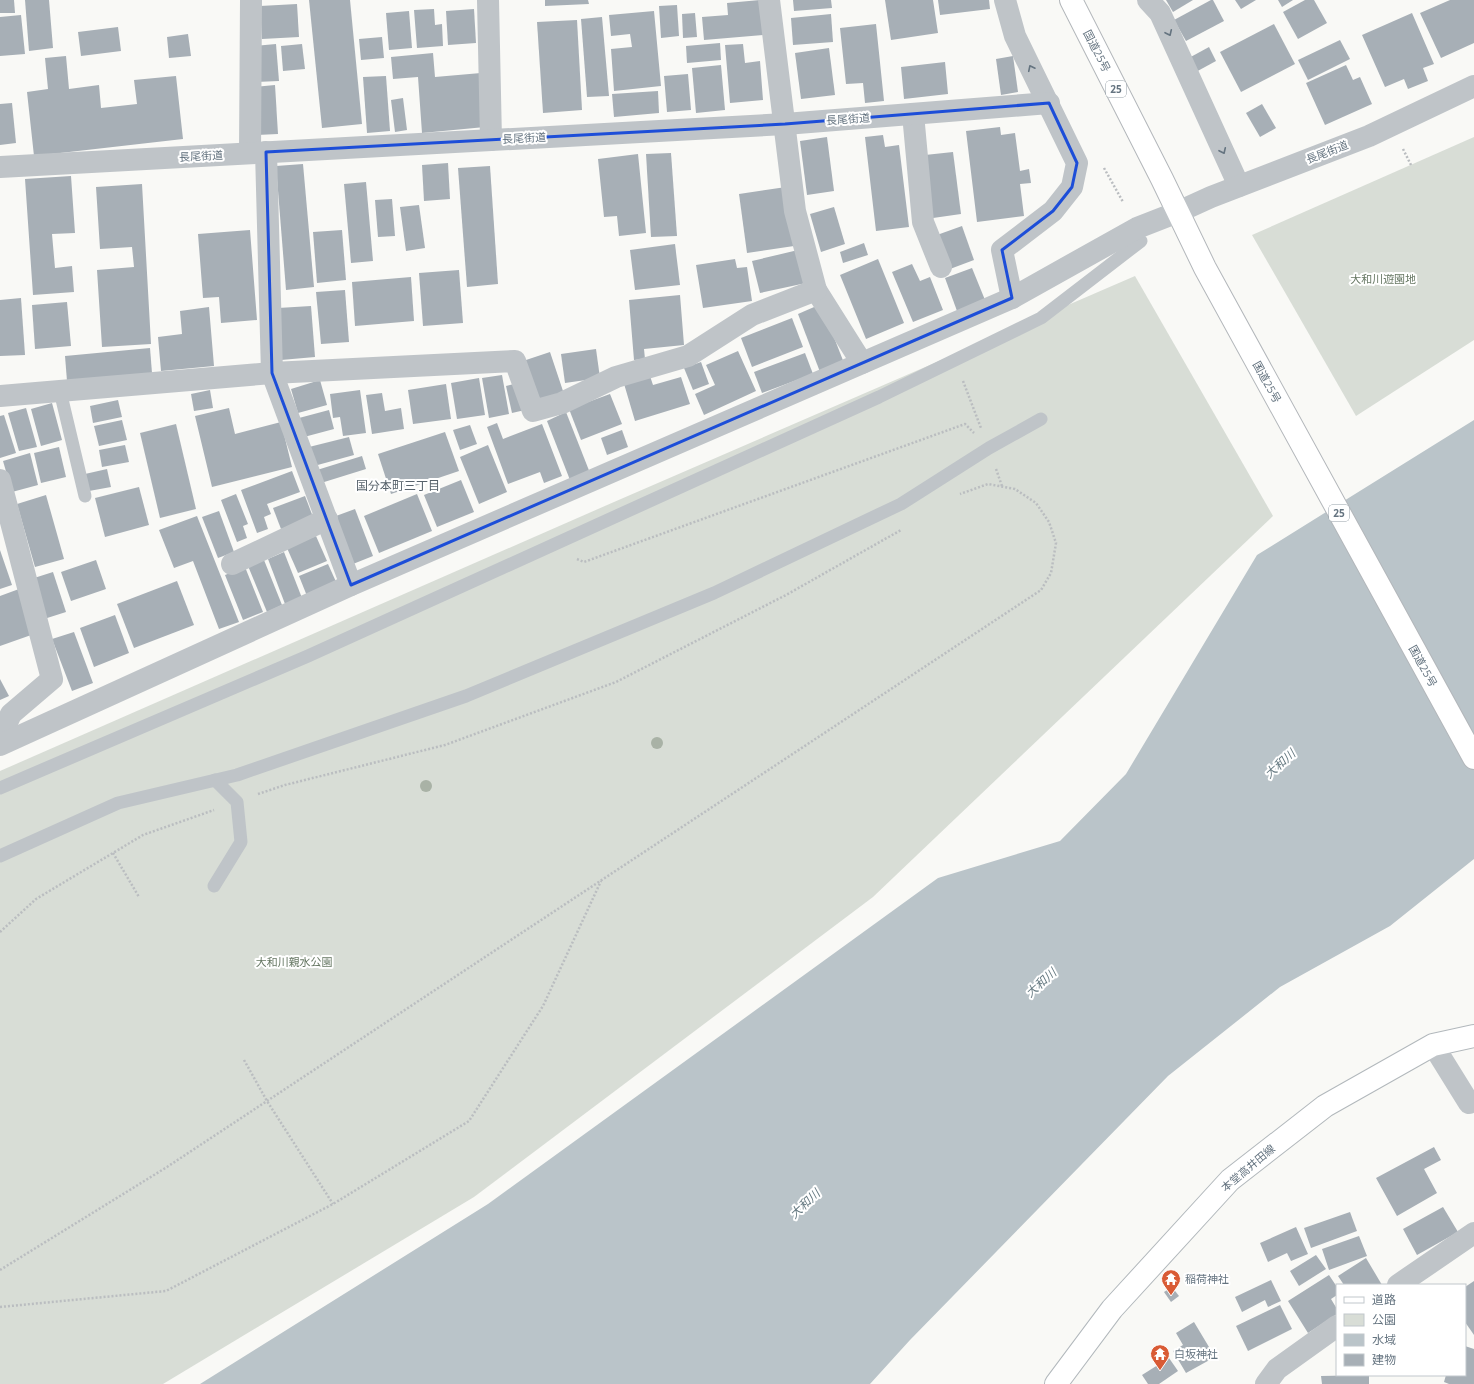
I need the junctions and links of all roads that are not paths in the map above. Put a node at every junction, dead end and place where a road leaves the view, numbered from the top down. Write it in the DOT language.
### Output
graph roads {
  1 [pos="251,0"];
  2 [pos="488,0"];
  3 [pos="769,0"];
  4 [pos="1004,0"];
  5 [pos="1071,0"];
  6 [pos="1148,0"];
  7 [pos="1474,86"];
  8 [pos="1049,103"];
  9 [pos="913,114"];
  10 [pos="785,124"];
  11 [pos="491,140"];
  12 [pos="258,153"];
  13 [pos="0,167"];
  14 [pos="1239,186"];
  15 [pos="1178,212"];
  16 [pos="1141,241"];
  17 [pos="941,267"];
  18 [pos="816,290"];
  19 [pos="1012,298"];
  20 [pos="862,363"];
  21 [pos="272,373"];
  22 [pos="60,391"];
  23 [pos="0,396"];
  24 [pos="1041,419"];
  25 [pos="0,480"];
  26 [pos="85,496"];
  27 [pos="327,519"];
  28 [pos="232,564"];
  29 [pos="351,585"];
  30 [pos="0,738"];
  31 [pos="0,745"];
  32 [pos="1474,758"];
  33 [pos="215,780"];
  34 [pos="0,788"];
  35 [pos="0,856"];
  36 [pos="214,886"];
  37 [pos="1474,1036"];
  38 [pos="1433,1044"];
  39 [pos="1474,1102"];
  40 [pos="1474,1233"];
  41 [pos="1399,1284"];
  42 [pos="1336,1327"];
  43 [pos="1056,1384"];
  44 [pos="1266,1384"];
  1 -- 12 [label="street"];
  2 -- 11 [label="street"];
  3 -- 10 [label="street"];
  8 -- 4 [label="street, one-way"];
  5 -- 15 [label="main road, 国道25号 / 25"];
  6 -- 14 [label="street, one-way"];
  7 -- 14 [label="street, 長尾街道"];
  8 -- 9 [label="street, 長尾街道"];
  8 -- 19 [label="street"];
  9 -- 10 [label="street, 長尾街道"];
  9 -- 17 [label="street"];
  10 -- 11 [label="street, 長尾街道"];
  10 -- 18 [label="street"];
  11 -- 12 [label="street, 長尾街道"];
  12 -- 13 [label="street, 長尾街道"];
  12 -- 21 [label="street"];
  14 -- 15 [label="street, 長尾街道"];
  15 -- 19 [label="street, 長尾街道"];
  15 -- 32 [label="main road, 国道25号 / 25"];
  16 -- 34 [label="lane"];
  18 -- 20 [label="street"];
  18 -- 21 [label="street"];
  19 -- 20 [label="street, 長尾街道"];
  20 -- 29 [label="street, 長尾街道"];
  21 -- 22 [label="street"];
  21 -- 27 [label="street"];
  22 -- 23 [label="street"];
  22 -- 26 [label="lane"];
  24 -- 33 [label="lane"];
  25 -- 30 [label="street"];
  27 -- 28 [label="street"];
  27 -- 29 [label="street"];
  29 -- 31 [label="street, 長尾街道"];
  33 -- 35 [label="lane"];
  33 -- 36 [label="lane"];
  37 -- 38 [label="main road, 本堂高井田線"];
  38 -- 39 [label="street"];
  38 -- 43 [label="main road, 本堂高井田線"];
  40 -- 41 [label="street"];
  42 -- 44 [label="street"];
}
